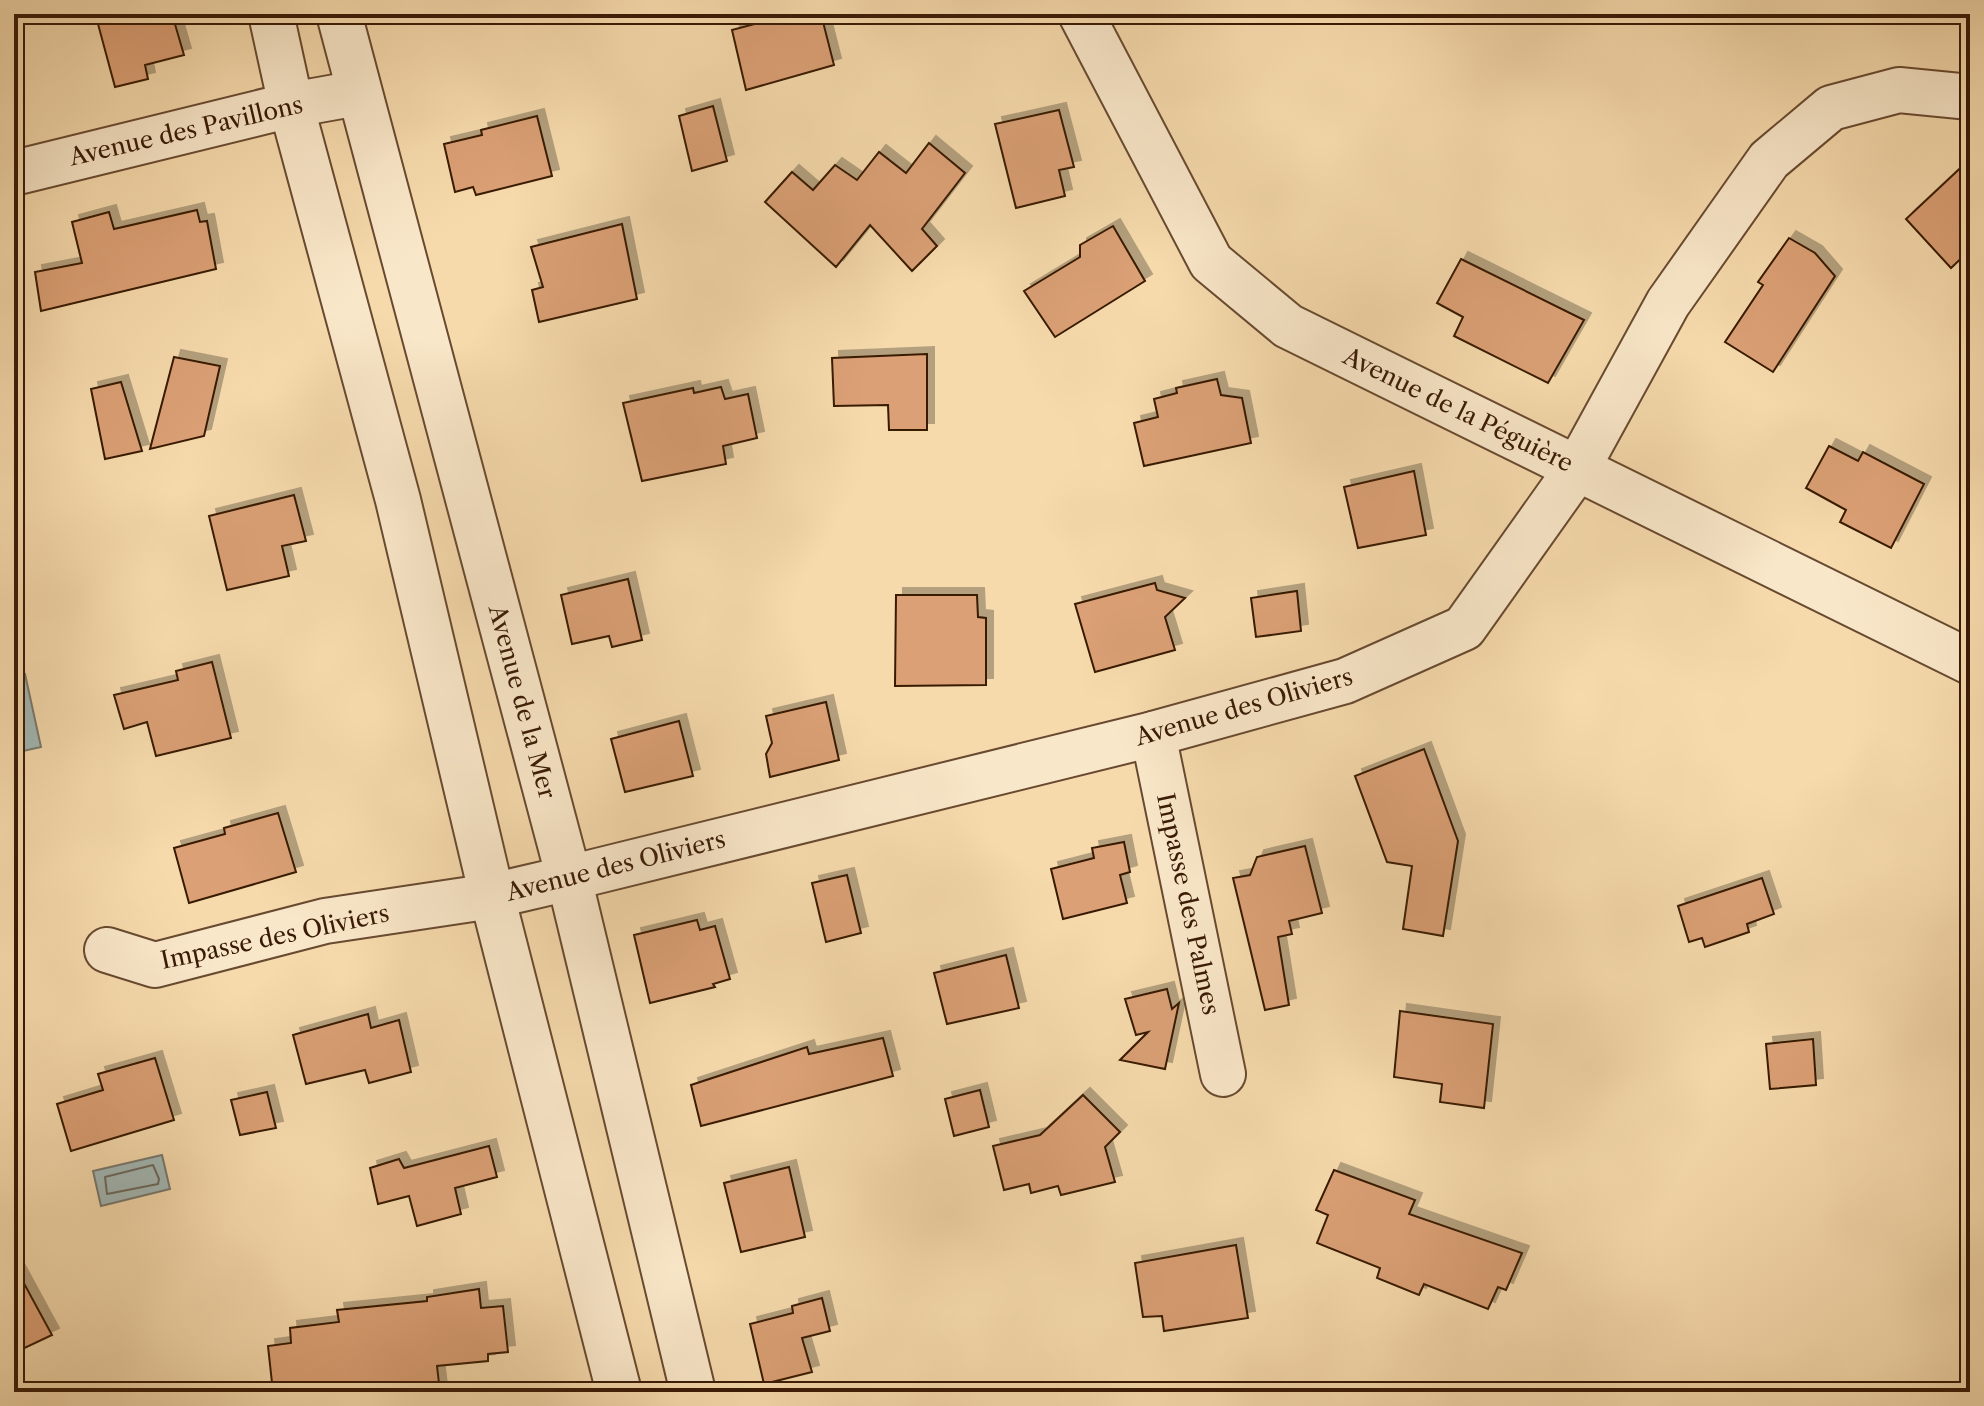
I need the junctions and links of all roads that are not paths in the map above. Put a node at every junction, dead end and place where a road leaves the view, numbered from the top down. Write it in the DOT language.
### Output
graph roads {
  1 [pos="271,14"];
  2 [pos="339,14"];
  3 [pos="1081,14"];
  4 [pos="358,93"];
  5 [pos="1970,97"];
  6 [pos="291,105"];
  7 [pos="14,173"];
  8 [pos="1577,469"];
  9 [pos="1970,662"];
  10 [pos="1153,734"];
  11 [pos="569,878"];
  12 [pos="492,896"];
  13 [pos="107,950"];
  14 [pos="1223,1074"];
  15 [pos="619,1392"];
  16 [pos="693,1392"];
  1 -- 6 [label="street"];
  2 -- 4 [label="street, Avenue de la Mer"];
  3 -- 8 [label="street, Avenue de la Péguière"];
  4 -- 6 [label="street, Avenue des Pavillons"];
  4 -- 11 [label="street, Avenue de la Mer"];
  5 -- 8 [label="street, Avenue des Oliviers"];
  6 -- 7 [label="street, Avenue des Pavillons"];
  6 -- 12 [label="street"];
  8 -- 9 [label="street, Avenue de la Péguière"];
  8 -- 10 [label="street, Avenue des Oliviers"];
  10 -- 11 [label="street, Avenue des Oliviers"];
  10 -- 14 [label="street, Impasse des Palmes"];
  11 -- 12 [label="street, Avenue des Oliviers"];
  11 -- 16 [label="street, Avenue de la Mer"];
  12 -- 13 [label="street, Impasse des Oliviers"];
  12 -- 15 [label="street"];
}
